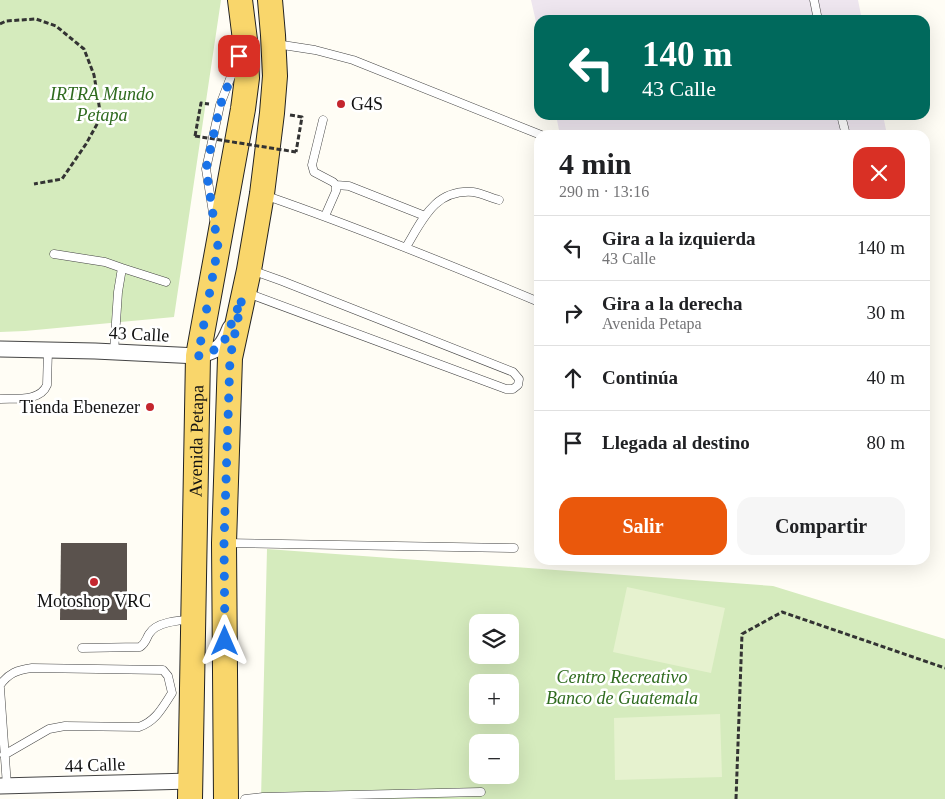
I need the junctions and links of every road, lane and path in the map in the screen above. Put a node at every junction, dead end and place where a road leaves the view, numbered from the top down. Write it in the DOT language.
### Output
graph roads {
  1 [pos="240,0"];
  2 [pos="270,0"];
  3 [pos="814,0"];
  4 [pos="817,15"];
  5 [pos="0,24"];
  6 [pos="274,44"];
  7 [pos="201,103"];
  8 [pos="302,117"];
  9 [pos="322,120"];
  10 [pos="534,132"];
  11 [pos="34,184"];
  12 [pos="336,186"];
  13 [pos="262,194"];
  14 [pos="499,200"];
  15 [pos="325,216"];
  16 [pos="425,216"];
  17 [pos="406,247"];
  18 [pos="54,254"];
  19 [pos="122,268"];
  20 [pos="166,282"];
  21 [pos="245,286"];
  22 [pos="534,300"];
  23 [pos="0,349"];
  24 [pos="48,350"];
  25 [pos="114,352"];
  26 [pos="198,356"];
  27 [pos="0,398"];
  28 [pos="224,543"];
  29 [pos="514,548"];
  30 [pos="194,620"];
  31 [pos="82,648"];
  32 [pos="945,668"];
  33 [pos="0,687"];
  34 [pos="4,756"];
  35 [pos="3,786"];
  36 [pos="191,790"];
  37 [pos="481,792"];
  38 [pos="226,799"];
  39 [pos="245,799"];
  40 [pos="736,799"];
  1 -- 26 [label="main road, Avenida Petapa"];
  2 -- 6 [label="main road, Avenida Petapa"];
  3 -- 4 [label="lane"];
  5 -- 11 [label="path"];
  6 -- 10 [label="lane"];
  6 -- 13 [label="main road, Avenida Petapa"];
  7 -- 8 [label="path, bridge"];
  9 -- 12 [label="lane"];
  12 -- 15 [label="lane"];
  12 -- 16 [label="lane"];
  13 -- 15 [label="lane"];
  13 -- 21 [label="main road, Avenida Petapa"];
  14 -- 16 [label="lane"];
  15 -- 17 [label="lane"];
  16 -- 17 [label="lane"];
  17 -- 22 [label="lane"];
  18 -- 19 [label="lane"];
  19 -- 20 [label="lane"];
  19 -- 25 [label="lane"];
  21 -- 21 [label="lane"];
  21 -- 26 [label="street, 43 Calle"];
  21 -- 28 [label="main road, Avenida Petapa"];
  23 -- 24 [label="street, 43 Calle"];
  24 -- 25 [label="street, 43 Calle"];
  24 -- 27 [label="lane"];
  25 -- 26 [label="street, 43 Calle"];
  26 -- 30 [label="main road, Avenida Petapa"];
  28 -- 29 [label="lane"];
  28 -- 38 [label="main road, Avenida Petapa"];
  30 -- 31 [label="lane"];
  30 -- 36 [label="main road, Avenida Petapa"];
  32 -- 40 [label="path"];
  33 -- 34 [label="lane"];
  33 -- 34 [label="lane"];
  34 -- 35 [label="lane"];
  35 -- 36 [label="street, 44 Calle"];
  37 -- 39 [label="lane"];
}
